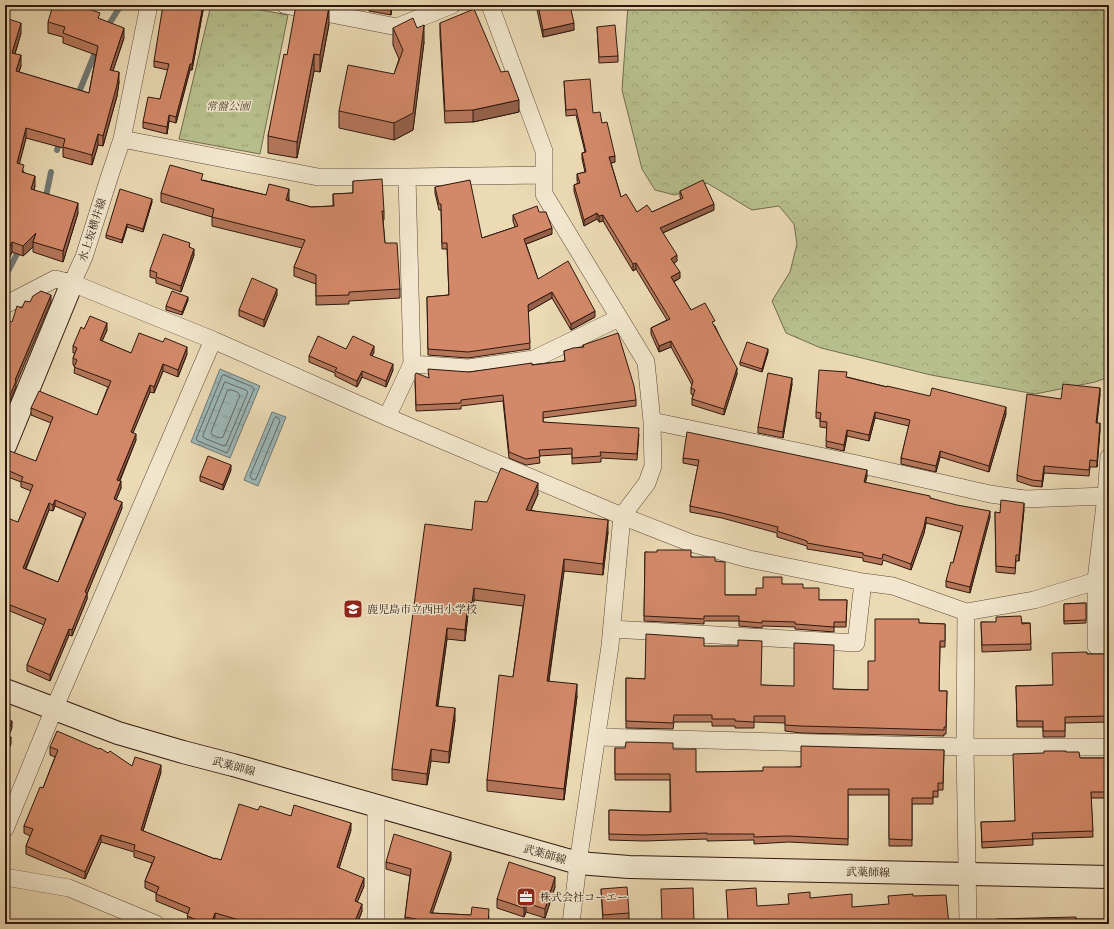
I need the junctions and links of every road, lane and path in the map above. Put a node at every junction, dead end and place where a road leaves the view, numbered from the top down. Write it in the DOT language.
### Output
graph roads {
  1 [pos="149,5"];
  2 [pos="285,5"];
  3 [pos="452,5"];
  4 [pos="490,5"];
  5 [pos="122,139"];
  6 [pos="544,175"];
  7 [pos="407,177"];
  8 [pos="72,284"];
  9 [pos="5,304"];
  10 [pos="619,318"];
  11 [pos="213,340"];
  12 [pos="412,364"];
  13 [pos="387,417"];
  14 [pos="652,421"];
  15 [pos="5,446"];
  16 [pos="1109,457"];
  17 [pos="1106,496"];
  18 [pos="622,516"];
  19 [pos="1103,579"];
  20 [pos="863,582"];
  21 [pos="966,612"];
  22 [pos="612,629"];
  23 [pos="1109,646"];
  24 [pos="5,690"];
  25 [pos="54,709"];
  26 [pos="597,737"];
  27 [pos="965,747"];
  28 [pos="1109,747"];
  29 [pos="376,807"];
  30 [pos="5,829"];
  31 [pos="578,863"];
  32 [pos="966,874"];
  33 [pos="1109,876"];
  34 [pos="5,877"];
  35 [pos="156,924"];
  36 [pos="376,924"];
  37 [pos="571,924"];
  38 [pos="968,924"];
  1 -- 5 [label="street, 水上坂横井線"];
  2 -- 3 [label="street"];
  4 -- 6 [label="street"];
  5 -- 7 [label="street"];
  5 -- 8 [label="street, 水上坂横井線"];
  6 -- 7 [label="street"];
  6 -- 10 [label="street"];
  7 -- 12 [label="street"];
  8 -- 9 [label="street"];
  8 -- 11 [label="street"];
  8 -- 15 [label="street, 水上坂横井線"];
  10 -- 12 [label="street"];
  10 -- 14 [label="street"];
  11 -- 13 [label="street"];
  11 -- 25 [label="street"];
  12 -- 13 [label="street"];
  13 -- 18 [label="street"];
  14 -- 17 [label="street"];
  14 -- 18 [label="street"];
  16 -- 17 [label="street"];
  17 -- 19 [label="street"];
  18 -- 20 [label="street"];
  18 -- 22 [label="street"];
  19 -- 21 [label="street"];
  19 -- 23 [label="street"];
  20 -- 21 [label="street"];
  20 -- 22 [label="street"];
  21 -- 27 [label="street"];
  22 -- 26 [label="street"];
  24 -- 25 [label="street, 武薬師線"];
  25 -- 29 [label="street, 武薬師線"];
  25 -- 30 [label="street"];
  26 -- 27 [label="street"];
  26 -- 31 [label="street"];
  27 -- 28 [label="street"];
  27 -- 32 [label="street"];
  29 -- 31 [label="street, 武薬師線"];
  29 -- 36 [label="street"];
  31 -- 32 [label="street, 武薬師線"];
  31 -- 37 [label="street"];
  32 -- 33 [label="street, 武薬師線"];
  32 -- 38 [label="street"];
  34 -- 35 [label="street"];
}
